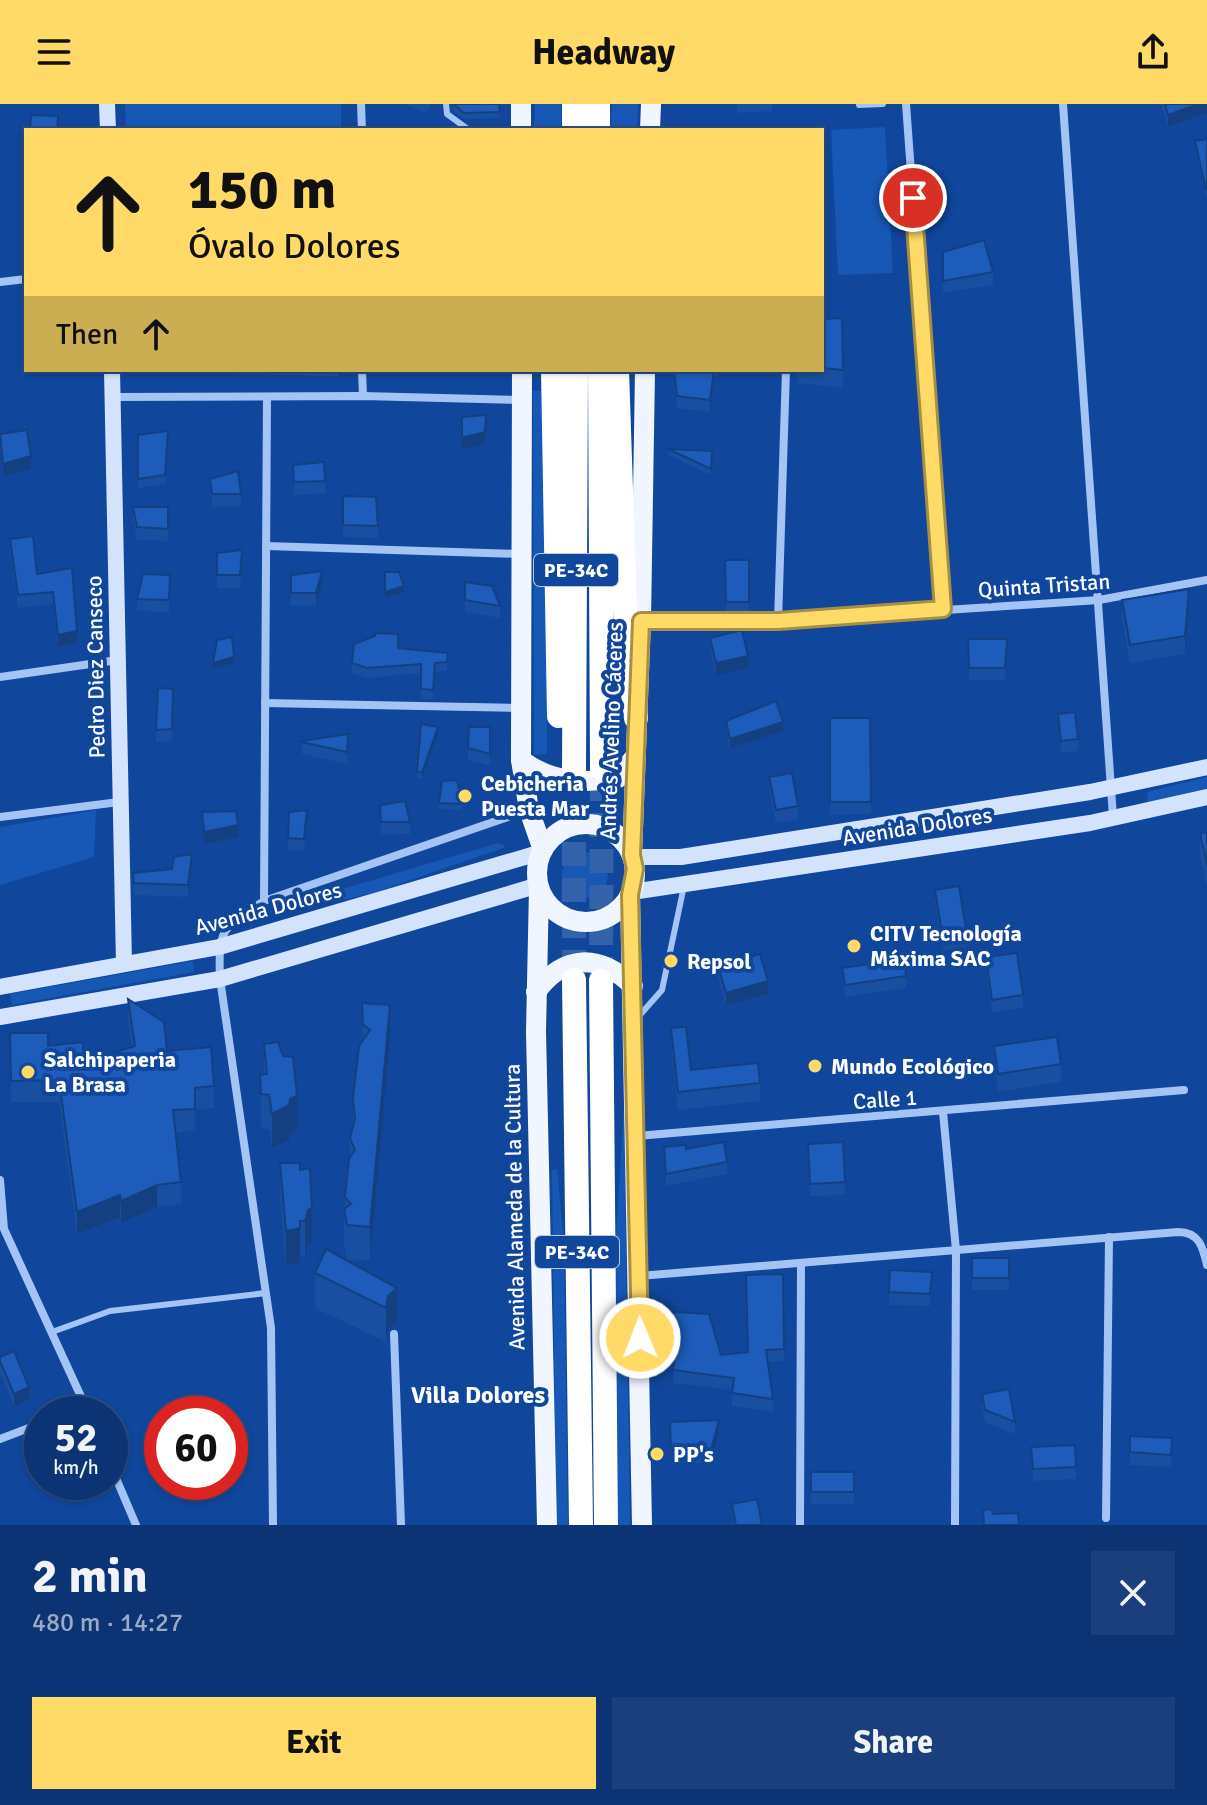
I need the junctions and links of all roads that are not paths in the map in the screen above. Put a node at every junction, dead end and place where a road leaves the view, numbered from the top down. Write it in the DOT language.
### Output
graph roads {
  1 [pos="107,104"];
  2 [pos="361,104"];
  3 [pos="446,104"];
  4 [pos="521,104"];
  5 [pos="574,104"];
  6 [pos="598,104"];
  7 [pos="651,104"];
  8 [pos="883,104"];
  9 [pos="906,104"];
  10 [pos="1063,104"];
  11 [pos="859,105"];
  12 [pos="108,128"];
  13 [pos="362,128"];
  14 [pos="466,128"];
  15 [pos="521,128"];
  16 [pos="574,128"];
  17 [pos="598,128"];
  18 [pos="650,128"];
  19 [pos="24,279"];
  20 [pos="0,282"];
  21 [pos="112,372"];
  22 [pos="362,372"];
  23 [pos="522,372"];
  24 [pos="553,372"];
  25 [pos="576,372"];
  26 [pos="600,372"];
  27 [pos="617,372"];
  28 [pos="645,372"];
  29 [pos="786,372"];
  30 [pos="363,396"];
  31 [pos="113,397"];
  32 [pos="267,397"];
  33 [pos="523,400"];
  34 [pos="266,546"];
  35 [pos="522,554"];
  36 [pos="1207,580"];
  37 [pos="1099,600"];
  38 [pos="943,609"];
  39 [pos="641,621"];
  40 [pos="778,621"];
  41 [pos="118,660"];
  42 [pos="0,677"];
  43 [pos="265,703"];
  44 [pos="522,708"];
  45 [pos="636,718"];
  46 [pos="634,758"];
  47 [pos="521,760"];
  48 [pos="1207,767"];
  49 [pos="602,769"];
  50 [pos="1112,788"];
  51 [pos="1207,797"];
  52 [pos="119,802"];
  53 [pos="529,810"];
  54 [pos="0,817"];
  55 [pos="1113,819"];
  56 [pos="542,851"];
  57 [pos="632,856"];
  58 [pos="684,884"];
  59 [pos="539,887"];
  60 [pos="631,893"];
  61 [pos="264,901"];
  62 [pos="219,947"];
  63 [pos="124,964"];
  64 [pos="220,979"];
  65 [pos="574,980"];
  66 [pos="601,981"];
  67 [pos="633,986"];
  68 [pos="0,987"];
  69 [pos="536,992"];
  70 [pos="0,1017"];
  71 [pos="633,1021"];
  72 [pos="1184,1090"];
  73 [pos="943,1112"];
  74 [pos="637,1136"];
  75 [pos="0,1180"];
  76 [pos="1109,1237"];
  77 [pos="956,1250"];
  78 [pos="801,1263"];
  79 [pos="1207,1265"];
  80 [pos="639,1276"];
  81 [pos="266,1293"];
  82 [pos="52,1332"];
  83 [pos="394,1334"];
  84 [pos="81,1396"];
  85 [pos="24,1430"];
  86 [pos="0,1439"];
  87 [pos="125,1500"];
  88 [pos="1106,1518"];
  89 [pos="136,1525"];
  90 [pos="273,1525"];
  91 [pos="401,1525"];
  92 [pos="547,1525"];
  93 [pos="581,1525"];
  94 [pos="606,1525"];
  95 [pos="642,1525"];
  96 [pos="800,1525"];
  97 [pos="955,1525"];
  1 -- 12 [label="main road"];
  2 -- 13 [label="street"];
  3 -- 14 [label="lane"];
  4 -- 15 [label="main road"];
  5 -- 16 [label="highway"];
  6 -- 17 [label="highway"];
  7 -- 18 [label="main road"];
  8 -- 11 [label="lane"];
  9 -- 38 [label="street"];
  10 -- 37 [label="street"];
  19 -- 20 [label="street"];
  21 -- 31 [label="main road, Pedro Diez Canseco"];
  22 -- 30 [label="street"];
  23 -- 33 [label="main road"];
  24 -- 25 [label="highway, Andrés Avelino Cáceres / PE-34C"];
  26 -- 49 [label="highway, Andrés Avelino Cáceres / PE-34C"];
  27 -- 45 [label="highway"];
  28 -- 39 [label="main road, Andrés Avelino Cáceres"];
  29 -- 40 [label="street"];
  30 -- 32 [label="street"];
  30 -- 33 [label="street"];
  31 -- 32 [label="street"];
  31 -- 41 [label="main road, Pedro Diez Canseco"];
  32 -- 34 [label="street"];
  33 -- 35 [label="main road"];
  34 -- 35 [label="street"];
  34 -- 43 [label="street"];
  35 -- 44 [label="main road"];
  36 -- 37 [label="street, Quinta Tristan"];
  37 -- 38 [label="street, Quinta Tristan"];
  37 -- 50 [label="street"];
  38 -- 40 [label="street, Quinta Tristan"];
  39 -- 40 [label="street, Quinta Tristan"];
  39 -- 45 [label="main road, Andrés Avelino Cáceres"];
  41 -- 42 [label="street"];
  41 -- 52 [label="main road, Pedro Diez Canseco"];
  43 -- 44 [label="street"];
  43 -- 61 [label="street"];
  44 -- 47 [label="main road"];
  45 -- 46 [label="main road, Andrés Avelino Cáceres"];
  46 -- 47 [label="main road"];
  46 -- 57 [label="main road, Andrés Avelino Cáceres"];
  47 -- 53 [label="main road"];
  48 -- 50 [label="main road, Avenida Dolores"];
  50 -- 55 [label="street"];
  50 -- 57 [label="main road, Avenida Dolores"];
  51 -- 55 [label="main road, Avenida Dolores"];
  52 -- 54 [label="street"];
  52 -- 63 [label="main road, Pedro Diez Canseco"];
  53 -- 56 [label="main road"];
  53 -- 61 [label="street"];
  55 -- 58 [label="main road, Avenida Dolores"];
  56 -- 57 [label="main road"];
  56 -- 59 [label="main road"];
  56 -- 62 [label="main road, Avenida Dolores"];
  57 -- 60 [label="main road"];
  58 -- 60 [label="main road, Avenida Dolores"];
  58 -- 71 [label="lane"];
  59 -- 60 [label="main road"];
  59 -- 64 [label="main road"];
  59 -- 69 [label="main road, Avenida Alameda de la Cultura"];
  60 -- 67 [label="main road"];
  61 -- 62 [label="street"];
  62 -- 63 [label="main road, Avenida Dolores"];
  62 -- 64 [label="street"];
  63 -- 68 [label="main road, Avenida Dolores"];
  64 -- 70 [label="main road"];
  64 -- 81 [label="street"];
  65 -- 93 [label="highway, PE-34C"];
  66 -- 94 [label="highway, PE-34C"];
  67 -- 69 [label="main road"];
  67 -- 71 [label="main road"];
  69 -- 92 [label="main road, Avenida Alameda de la Cultura"];
  71 -- 74 [label="main road"];
  72 -- 73 [label="street, Calle 1"];
  73 -- 74 [label="street, Calle 1"];
  73 -- 77 [label="street"];
  74 -- 80 [label="main road"];
  75 -- 82 [label="street"];
  76 -- 77 [label="street"];
  76 -- 79 [label="street"];
  76 -- 88 [label="street"];
  77 -- 78 [label="street"];
  77 -- 97 [label="street"];
  78 -- 80 [label="street"];
  78 -- 96 [label="street"];
  80 -- 95 [label="main road"];
  81 -- 82 [label="lane"];
  81 -- 90 [label="street"];
  82 -- 84 [label="street"];
  83 -- 91 [label="street"];
  85 -- 86 [label="street"];
  87 -- 89 [label="street"];
}
